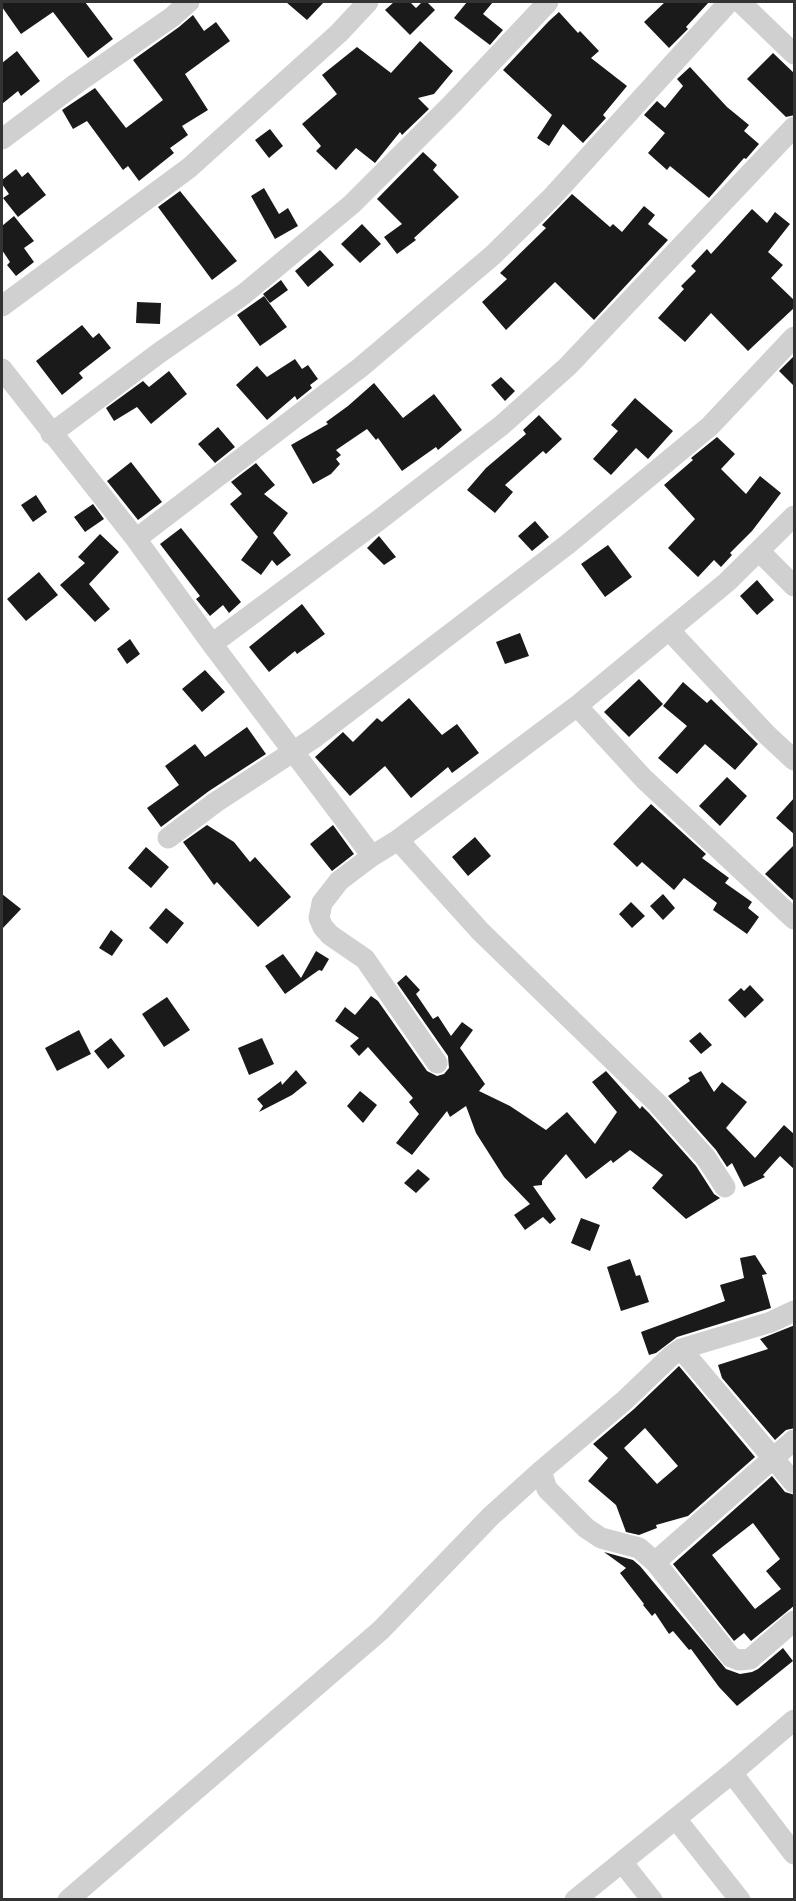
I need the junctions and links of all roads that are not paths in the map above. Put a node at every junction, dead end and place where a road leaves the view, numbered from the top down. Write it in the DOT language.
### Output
graph roads {
  1 [pos="189,2"];
  2 [pos="369,2"];
  3 [pos="548,2"];
  4 [pos="729,2"];
  5 [pos="740,2"];
  6 [pos="795,54"];
  7 [pos="795,127"];
  8 [pos="2,139"];
  9 [pos="2,306"];
  10 [pos="795,337"];
  11 [pos="2,369"];
  12 [pos="51,434"];
  13 [pos="795,516"];
  14 [pos="136,539"];
  15 [pos="759,551"];
  16 [pos="795,586"];
  17 [pos="670,632"];
  18 [pos="212,644"];
  19 [pos="577,706"];
  20 [pos="294,752"];
  21 [pos="795,760"];
  22 [pos="168,838"];
  23 [pos="398,840"];
  24 [pos="372,856"];
  25 [pos="795,919"];
  26 [pos="437,1063"];
  27 [pos="725,1187"];
  28 [pos="795,1311"];
  29 [pos="681,1349"];
  30 [pos="795,1440"];
  31 [pos="773,1459"];
  32 [pos="541,1471"];
  33 [pos="795,1484"];
  34 [pos="655,1562"];
  35 [pos="795,1621"];
  36 [pos="791,1730"];
  37 [pos="732,1773"];
  38 [pos="676,1819"];
  39 [pos="795,1854"];
  40 [pos="622,1862"];
  41 [pos="68,1899"];
  42 [pos="575,1899"];
  43 [pos="652,1899"];
  44 [pos="740,1899"];
  1 -- 8 [label="street"];
  2 -- 9 [label="street"];
  3 -- 12 [label="street"];
  4 -- 14 [label="street"];
  5 -- 6 [label="street"];
  7 -- 18 [label="street"];
  10 -- 20 [label="street"];
  11 -- 12 [label="street"];
  12 -- 14 [label="street"];
  13 -- 15 [label="street"];
  14 -- 18 [label="street"];
  15 -- 16 [label="street"];
  15 -- 17 [label="street"];
  17 -- 19 [label="street"];
  17 -- 21 [label="street"];
  18 -- 20 [label="street"];
  19 -- 23 [label="street"];
  19 -- 25 [label="street"];
  20 -- 22 [label="street"];
  20 -- 24 [label="street"];
  23 -- 24 [label="street"];
  23 -- 27 [label="street"];
  24 -- 26 [label="street"];
  28 -- 29 [label="street"];
  29 -- 31 [label="street"];
  29 -- 32 [label="street"];
  30 -- 31 [label="street"];
  31 -- 33 [label="street"];
  31 -- 34 [label="street"];
  32 -- 34 [label="street"];
  32 -- 41 [label="street"];
  34 -- 35 [label="street"];
  36 -- 37 [label="street"];
  37 -- 38 [label="street"];
  37 -- 39 [label="street"];
  38 -- 40 [label="street"];
  38 -- 44 [label="street"];
  40 -- 42 [label="street"];
  40 -- 43 [label="street"];
}
